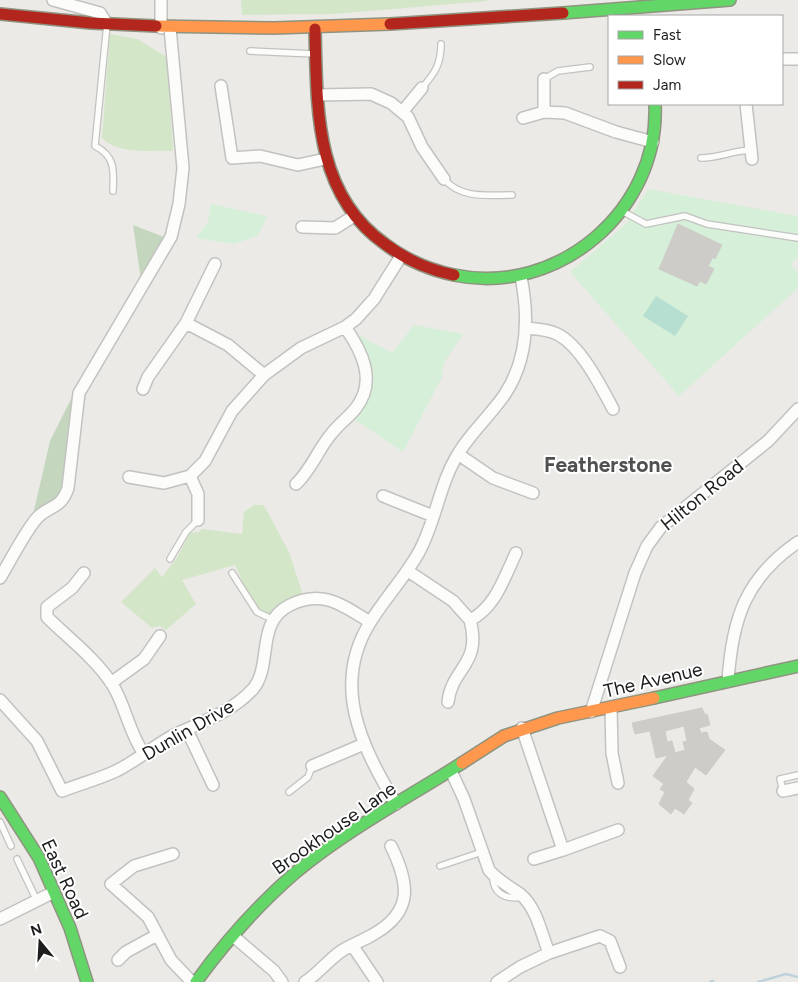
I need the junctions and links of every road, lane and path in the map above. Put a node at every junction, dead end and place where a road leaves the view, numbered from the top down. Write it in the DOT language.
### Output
graph roads {
  1 [pos="53,0"];
  2 [pos="161,0"];
  3 [pos="730,0"];
  4 [pos="648,11"];
  5 [pos="0,14"];
  6 [pos="107,24"];
  7 [pos="165,28"];
  8 [pos="314,28"];
  9 [pos="441,44"];
  10 [pos="250,52"];
  11 [pos="315,54"];
  12 [pos="798,59"];
  13 [pos="783,60"];
  14 [pos="590,67"];
  15 [pos="544,79"];
  16 [pos="221,86"];
  17 [pos="422,88"];
  18 [pos="318,95"];
  19 [pos="655,105"];
  20 [pos="746,105"];
  21 [pos="403,111"];
  22 [pos="544,112"];
  23 [pos="522,118"];
  24 [pos="653,142"];
  25 [pos="752,155"];
  26 [pos="701,158"];
  27 [pos="325,159"];
  28 [pos="444,179"];
  29 [pos="113,190"];
  30 [pos="512,195"];
  31 [pos="622,211"];
  32 [pos="354,216"];
  33 [pos="302,227"];
  34 [pos="798,238"];
  35 [pos="401,256"];
  36 [pos="215,264"];
  37 [pos="521,277"];
  38 [pos="186,323"];
  39 [pos="345,327"];
  40 [pos="526,328"];
  41 [pos="264,374"];
  42 [pos="143,389"];
  43 [pos="613,409"];
  44 [pos="798,409"];
  45 [pos="458,454"];
  46 [pos="190,476"];
  47 [pos="129,477"];
  48 [pos="296,484"];
  49 [pos="533,493"];
  50 [pos="383,496"];
  51 [pos="433,516"];
  52 [pos="198,520"];
  53 [pos="798,542"];
  54 [pos="516,553"];
  55 [pos="170,559"];
  56 [pos="408,571"];
  57 [pos="84,573"];
  58 [pos="232,573"];
  59 [pos="0,578"];
  60 [pos="274,620"];
  61 [pos="470,620"];
  62 [pos="370,622"];
  63 [pos="160,636"];
  64 [pos="798,666"];
  65 [pos="728,681"];
  66 [pos="111,683"];
  67 [pos="0,700"];
  68 [pos="448,702"];
  69 [pos="611,708"];
  70 [pos="591,712"];
  71 [pos="519,729"];
  72 [pos="187,730"];
  73 [pos="364,744"];
  74 [pos="144,754"];
  75 [pos="312,766"];
  76 [pos="451,771"];
  77 [pos="798,775"];
  78 [pos="618,783"];
  79 [pos="213,786"];
  80 [pos="798,788"];
  81 [pos="782,791"];
  82 [pos="289,792"];
  83 [pos="0,797"];
  84 [pos="396,804"];
  85 [pos="0,822"];
  86 [pos="618,830"];
  87 [pos="11,846"];
  88 [pos="391,846"];
  89 [pos="563,850"];
  90 [pos="482,852"];
  91 [pos="173,854"];
  92 [pos="17,858"];
  93 [pos="534,859"];
  94 [pos="440,866"];
  95 [pos="54,892"];
  96 [pos="37,900"];
  97 [pos="0,919"];
  98 [pos="157,935"];
  99 [pos="233,936"];
  100 [pos="352,945"];
  101 [pos="548,953"];
  102 [pos="118,960"];
  103 [pos="620,968"];
  104 [pos="87,982"];
  105 [pos="192,982"];
  106 [pos="196,982"];
  107 [pos="282,982"];
  108 [pos="305,982"];
  109 [pos="378,982"];
  110 [pos="497,982"];
  1 -- 6 [label="street"];
  2 -- 7 [label="street"];
  3 -- 4 [label="street"];
  4 -- 8 [label="street"];
  5 -- 6 [label="street"];
  6 -- 7 [label="street"];
  6 -- 29 [label="lane"];
  7 -- 8 [label="street"];
  7 -- 59 [label="street"];
  8 -- 11 [label="street"];
  9 -- 17 [label="lane"];
  10 -- 11 [label="lane"];
  11 -- 18 [label="street"];
  12 -- 13 [label="street"];
  14 -- 15 [label="lane"];
  15 -- 22 [label="street"];
  16 -- 27 [label="street"];
  17 -- 21 [label="street"];
  18 -- 21 [label="street"];
  18 -- 27 [label="street"];
  19 -- 24 [label="street"];
  20 -- 25 [label="street"];
  21 -- 28 [label="street"];
  22 -- 23 [label="street"];
  22 -- 24 [label="street"];
  24 -- 31 [label="street"];
  25 -- 26 [label="lane"];
  27 -- 32 [label="street"];
  28 -- 30 [label="lane"];
  31 -- 34 [label="lane"];
  31 -- 37 [label="street"];
  32 -- 33 [label="street"];
  32 -- 35 [label="street"];
  35 -- 37 [label="street"];
  35 -- 39 [label="street"];
  36 -- 38 [label="street"];
  37 -- 40 [label="street"];
  38 -- 41 [label="street"];
  38 -- 42 [label="street"];
  39 -- 41 [label="street"];
  39 -- 48 [label="street"];
  40 -- 43 [label="street"];
  40 -- 45 [label="street"];
  41 -- 46 [label="street"];
  44 -- 70 [label="street, Hilton Road"];
  45 -- 49 [label="street"];
  45 -- 51 [label="street"];
  46 -- 47 [label="street"];
  46 -- 52 [label="street"];
  50 -- 51 [label="street"];
  51 -- 56 [label="street"];
  52 -- 55 [label="lane"];
  53 -- 65 [label="street"];
  54 -- 61 [label="street"];
  56 -- 61 [label="street"];
  56 -- 62 [label="street"];
  57 -- 66 [label="street"];
  58 -- 60 [label="lane"];
  60 -- 62 [label="street"];
  60 -- 72 [label="street, Dunlin Drive"];
  61 -- 68 [label="street"];
  62 -- 73 [label="street"];
  63 -- 66 [label="street"];
  64 -- 65 [label="street, The Avenue"];
  65 -- 69 [label="street, The Avenue"];
  66 -- 74 [label="street"];
  67 -- 74 [label="street, Dunlin Drive"];
  69 -- 70 [label="street, The Avenue"];
  69 -- 78 [label="street"];
  70 -- 71 [label="street, The Avenue"];
  71 -- 76 [label="street, Brookhouse Lane"];
  71 -- 89 [label="street"];
  72 -- 74 [label="street, Dunlin Drive"];
  72 -- 79 [label="street"];
  73 -- 75 [label="street"];
  73 -- 84 [label="street"];
  75 -- 82 [label="lane"];
  76 -- 84 [label="street, Brookhouse Lane"];
  76 -- 90 [label="street"];
  77 -- 81 [label="lane"];
  80 -- 81 [label="street"];
  83 -- 95 [label="street, East Road"];
  84 -- 99 [label="street, Brookhouse Lane"];
  85 -- 87 [label="lane"];
  86 -- 89 [label="street"];
  88 -- 100 [label="street"];
  89 -- 93 [label="street"];
  90 -- 94 [label="lane"];
  90 -- 101 [label="street"];
  91 -- 98 [label="street"];
  92 -- 96 [label="lane"];
  95 -- 96 [label="street"];
  95 -- 104 [label="street, East Road"];
  96 -- 97 [label="street"];
  98 -- 102 [label="street"];
  98 -- 105 [label="street"];
  99 -- 106 [label="street, Brookhouse Lane"];
  99 -- 107 [label="street"];
  100 -- 108 [label="street"];
  100 -- 109 [label="street"];
  101 -- 103 [label="street"];
  101 -- 110 [label="street"];
}
